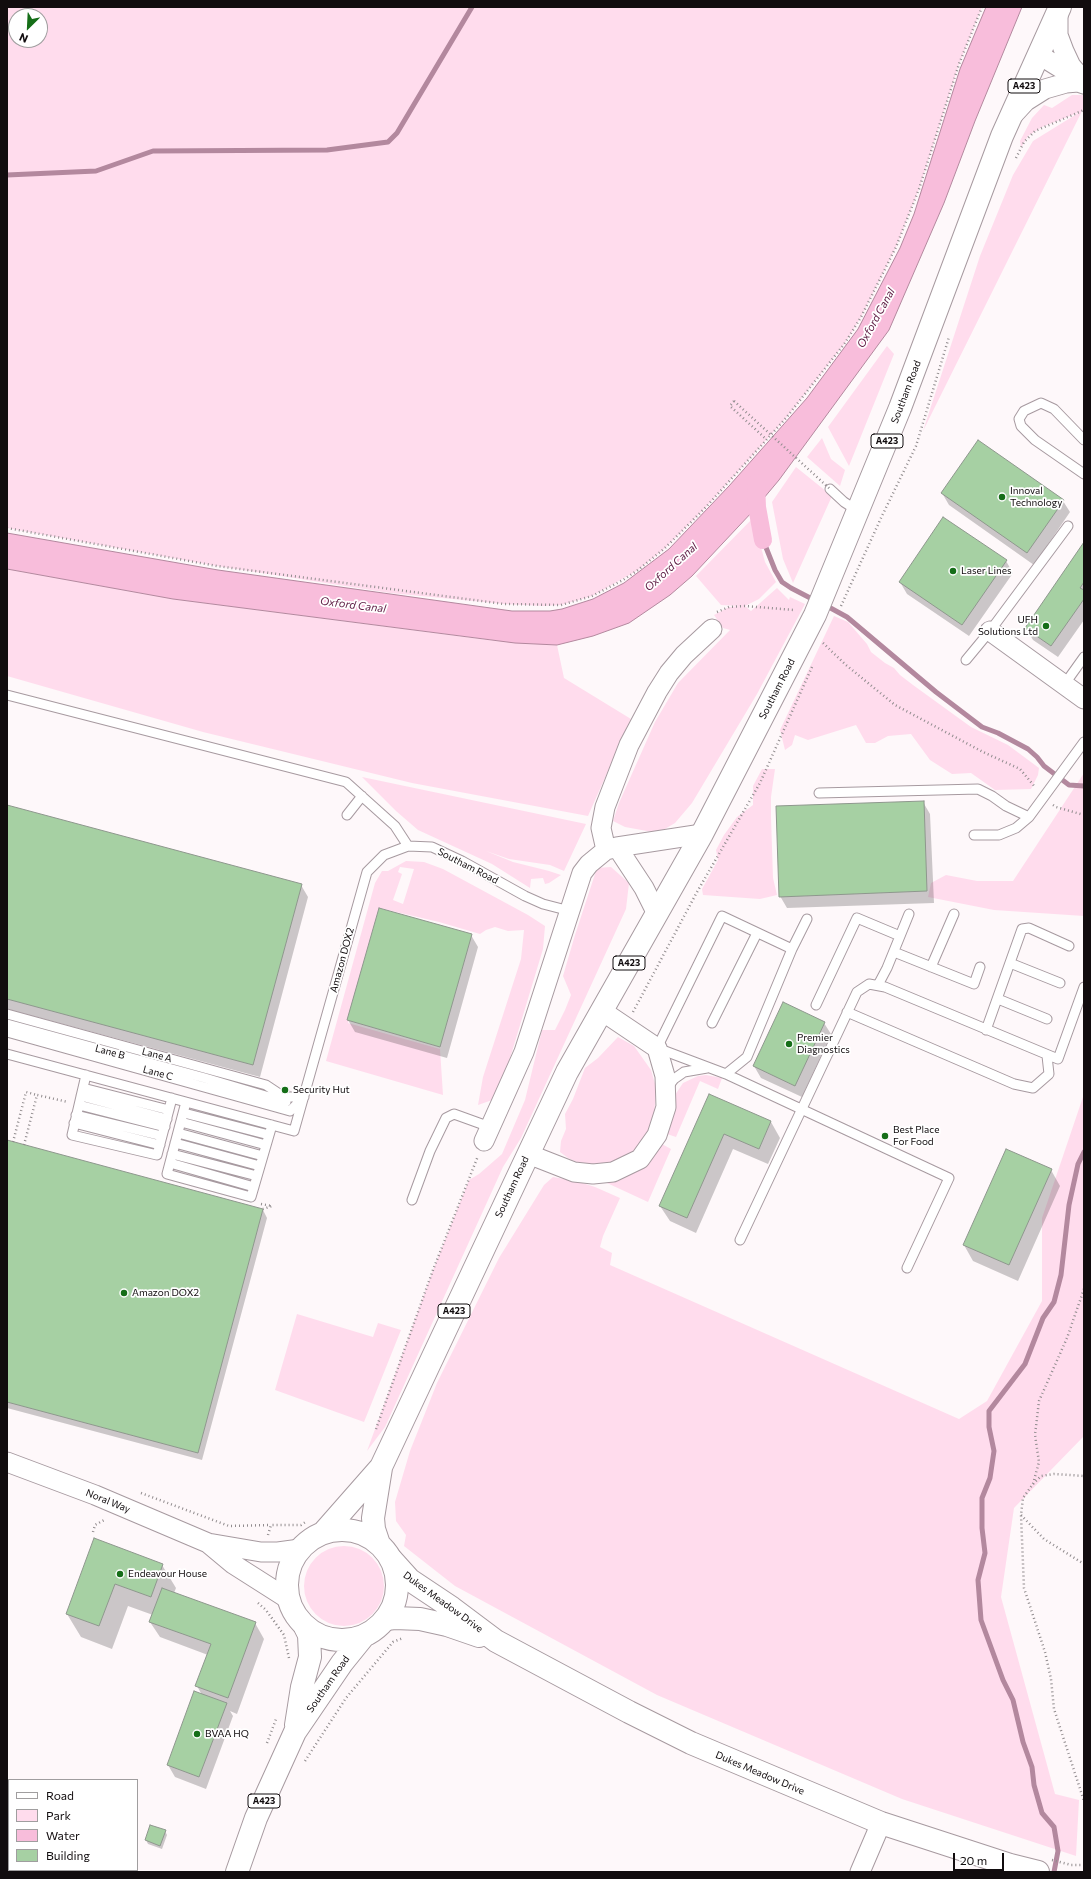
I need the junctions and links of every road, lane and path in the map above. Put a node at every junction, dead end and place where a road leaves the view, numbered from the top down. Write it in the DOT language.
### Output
graph roads {
  1 [pos="982,7"];
  2 [pos="1059,9"];
  3 [pos="1038,54"];
  4 [pos="1084,83"];
  5 [pos="1084,110"];
  6 [pos="1010,118"];
  7 [pos="1015,162"];
  8 [pos="950,335"];
  9 [pos="766,439"];
  10 [pos="1084,440"];
  11 [pos="1084,474"];
  12 [pos="830,490"];
  13 [pos="858,511"];
  14 [pos="1068,526"];
  15 [pos="7,528"];
  16 [pos="834,597"];
  17 [pos="794,611"];
  18 [pos="712,629"];
  19 [pos="990,631"];
  20 [pos="826,636"];
  21 [pos="822,643"];
  22 [pos="819,650"];
  23 [pos="1084,656"];
  24 [pos="966,660"];
  25 [pos="813,664"];
  26 [pos="1064,685"];
  27 [pos="7,695"];
  28 [pos="1084,699"];
  29 [pos="1084,742"];
  30 [pos="819,793"];
  31 [pos="362,796"];
  32 [pos="1043,798"];
  33 [pos="347,815"];
  34 [pos="1084,815"];
  35 [pos="1029,817"];
  36 [pos="702,834"];
  37 [pos="974,835"];
  38 [pos="408,846"];
  39 [pos="611,849"];
  40 [pos="570,911"];
  41 [pos="657,914"];
  42 [pos="909,914"];
  43 [pos="954,914"];
  44 [pos="807,919"];
  45 [pos="757,933"];
  46 [pos="900,936"];
  47 [pos="1069,946"];
  48 [pos="792,949"];
  49 [pos="894,952"];
  50 [pos="1010,963"];
  51 [pos="931,967"];
  52 [pos="980,967"];
  53 [pos="1060,983"];
  54 [pos="878,985"];
  55 [pos="1084,987"];
  56 [pos="998,999"];
  57 [pos="816,1006"];
  58 [pos="602,1011"];
  59 [pos="847,1012"];
  60 [pos="7,1014"];
  61 [pos="1047,1019"];
  62 [pos="712,1023"];
  63 [pos="7,1024"];
  64 [pos="625,1026"];
  65 [pos="986,1030"];
  66 [pos="7,1032"];
  67 [pos="657,1048"];
  68 [pos="7,1054"];
  69 [pos="1047,1056"];
  70 [pos="709,1067"];
  71 [pos="726,1074"];
  72 [pos="86,1075"];
  73 [pos="665,1091"];
  74 [pos="37,1095"];
  75 [pos="81,1096"];
  76 [pos="304,1097"];
  77 [pos="172,1098"];
  78 [pos="186,1102"];
  79 [pos="801,1108"];
  80 [pos="184,1113"];
  81 [pos="75,1119"];
  82 [pos="181,1122"];
  83 [pos="272,1125"];
  84 [pos="165,1127"];
  85 [pos="178,1133"];
  86 [pos="487,1134"];
  87 [pos="269,1135"];
  88 [pos="13,1142"];
  89 [pos="175,1143"];
  90 [pos="24,1145"];
  91 [pos="266,1145"];
  92 [pos="172,1154"];
  93 [pos="528,1154"];
  94 [pos="263,1156"];
  95 [pos="260,1166"];
  96 [pos="257,1176"];
  97 [pos="412,1200"];
  98 [pos="740,1240"];
  99 [pos="907,1268"];
  100 [pos="1084,1289"];
  101 [pos="7,1462"];
  102 [pos="381,1467"];
  103 [pos="1084,1476"];
  104 [pos="1033,1484"];
  105 [pos="140,1493"];
  106 [pos="1021,1515"];
  107 [pos="271,1526"];
  108 [pos="323,1533"];
  109 [pos="208,1543"];
  110 [pos="300,1549"];
  111 [pos="385,1552"];
  112 [pos="1084,1564"];
  113 [pos="288,1599"];
  114 [pos="386,1619"];
  115 [pos="305,1627"];
  116 [pos="363,1637"];
  117 [pos="406,1637"];
  118 [pos="496,1641"];
  119 [pos="295,1732"];
  120 [pos="303,1765"];
  121 [pos="1084,1790"];
  122 [pos="1080,1792"];
  123 [pos="1084,1801"];
  124 [pos="881,1823"];
  125 [pos="1042,1865"];
  126 [pos="1084,1865"];
  127 [pos="237,1872"];
  128 [pos="860,1872"];
  1 -- 9 [label="path"];
  2 -- 3 [label="main road, Southam Road / A423"];
  2 -- 4 [label="street"];
  3 -- 4 [label="street"];
  3 -- 6 [label="main road, Southam Road / A423"];
  4 -- 6 [label="street"];
  5 -- 7 [label="path"];
  6 -- 13 [label="main road, Southam Road / A423"];
  8 -- 16 [label="path"];
  9 -- 12 [label="path, bridge"];
  9 -- 15 [label="path"];
  10 -- 11 [label="lane"];
  12 -- 13 [label="lane"];
  13 -- 16 [label="main road, Southam Road / A423"];
  14 -- 19 [label="lane"];
  16 -- 36 [label="main road, Southam Road / A423"];
  17 -- 18 [label="path"];
  18 -- 39 [label="street"];
  19 -- 24 [label="lane"];
  19 -- 26 [label="street"];
  20 -- 21 [label="path"];
  21 -- 22 [label="path"];
  21 -- 32 [label="path"];
  23 -- 26 [label="lane"];
  25 -- 64 [label="path"];
  26 -- 28 [label="street"];
  27 -- 31 [label="lane"];
  29 -- 32 [label="lane"];
  30 -- 35 [label="lane"];
  31 -- 33 [label="lane"];
  31 -- 38 [label="lane"];
  32 -- 34 [label="path"];
  32 -- 35 [label="lane"];
  35 -- 37 [label="lane"];
  36 -- 39 [label="street"];
  36 -- 41 [label="main road, Southam Road / A423"];
  38 -- 40 [label="lane, Southam Road"];
  38 -- 76 [label="lane, Amazon DOX2"];
  39 -- 40 [label="street"];
  39 -- 41 [label="street"];
  40 -- 86 [label="street"];
  41 -- 58 [label="main road, Southam Road / A423"];
  42 -- 46 [label="lane"];
  43 -- 51 [label="lane"];
  44 -- 48 [label="lane"];
  45 -- 48 [label="lane"];
  45 -- 62 [label="lane"];
  45 -- 67 [label="lane"];
  46 -- 49 [label="lane"];
  46 -- 57 [label="lane"];
  47 -- 50 [label="lane"];
  48 -- 71 [label="lane"];
  49 -- 51 [label="lane"];
  49 -- 54 [label="lane"];
  50 -- 53 [label="lane"];
  50 -- 56 [label="lane"];
  51 -- 52 [label="lane"];
  54 -- 59 [label="lane"];
  54 -- 65 [label="lane"];
  55 -- 69 [label="lane"];
  56 -- 61 [label="lane"];
  56 -- 65 [label="lane"];
  58 -- 64 [label="street"];
  58 -- 93 [label="main road, Southam Road / A423"];
  59 -- 69 [label="lane"];
  59 -- 79 [label="lane"];
  60 -- 76 [label="lane, Lane A"];
  63 -- 76 [label="lane, Lane B"];
  64 -- 67 [label="street"];
  65 -- 69 [label="lane"];
  66 -- 76 [label="lane, Lane C"];
  67 -- 70 [label="lane"];
  67 -- 73 [label="street"];
  68 -- 72 [label="lane"];
  70 -- 71 [label="lane"];
  70 -- 73 [label="lane"];
  71 -- 79 [label="lane"];
  72 -- 75 [label="lane"];
  72 -- 77 [label="lane"];
  73 -- 93 [label="street"];
  74 -- 75 [label="path"];
  74 -- 88 [label="path"];
  74 -- 90 [label="path"];
  75 -- 81 [label="lane"];
  75 -- 84 [label="lane"];
  75 -- 84 [label="lane"];
  76 -- 83 [label="lane, Amazon DOX2"];
  77 -- 78 [label="lane"];
  77 -- 84 [label="lane"];
  78 -- 80 [label="lane"];
  78 -- 83 [label="lane"];
  79 -- 98 [label="lane"];
  79 -- 99 [label="lane"];
  80 -- 82 [label="lane"];
  80 -- 87 [label="lane"];
  81 -- 84 [label="lane"];
  81 -- 84 [label="lane"];
  82 -- 85 [label="lane"];
  82 -- 91 [label="lane"];
  83 -- 87 [label="lane"];
  85 -- 89 [label="lane"];
  85 -- 94 [label="lane"];
  86 -- 97 [label="lane"];
  87 -- 91 [label="lane"];
  89 -- 92 [label="lane"];
  89 -- 95 [label="lane"];
  91 -- 94 [label="lane"];
  92 -- 96 [label="lane"];
  92 -- 96 [label="lane"];
  93 -- 102 [label="main road, Southam Road / A423"];
  94 -- 95 [label="lane"];
  95 -- 96 [label="lane"];
  100 -- 104 [label="path"];
  101 -- 109 [label="street, Noral Way"];
  102 -- 108 [label="main road, Southam Road / A423"];
  102 -- 111 [label="main road, Southam Road / A423"];
  103 -- 104 [label="path"];
  104 -- 106 [label="path"];
  105 -- 107 [label="path"];
  106 -- 112 [label="path"];
  106 -- 122 [label="path"];
  108 -- 110 [label="main road"];
  108 -- 111 [label="main road"];
  109 -- 110 [label="street, Noral Way"];
  109 -- 113 [label="street, Noral Way"];
  110 -- 113 [label="main road"];
  111 -- 114 [label="main road"];
  111 -- 118 [label="main road, Dukes Meadow Drive"];
  113 -- 115 [label="main road"];
  114 -- 116 [label="main road"];
  114 -- 118 [label="main road, Dukes Meadow Drive"];
  115 -- 116 [label="main road"];
  115 -- 119 [label="main road, Southam Road / A423"];
  116 -- 119 [label="main road, Southam Road / A423"];
  117 -- 120 [label="path"];
  118 -- 124 [label="main road, Dukes Meadow Drive"];
  119 -- 127 [label="main road, Southam Road / A423"];
  121 -- 122 [label="path"];
  122 -- 123 [label="path"];
  124 -- 125 [label="main road, Dukes Meadow Drive"];
  124 -- 128 [label="street"];
  125 -- 126 [label="path"];
}
